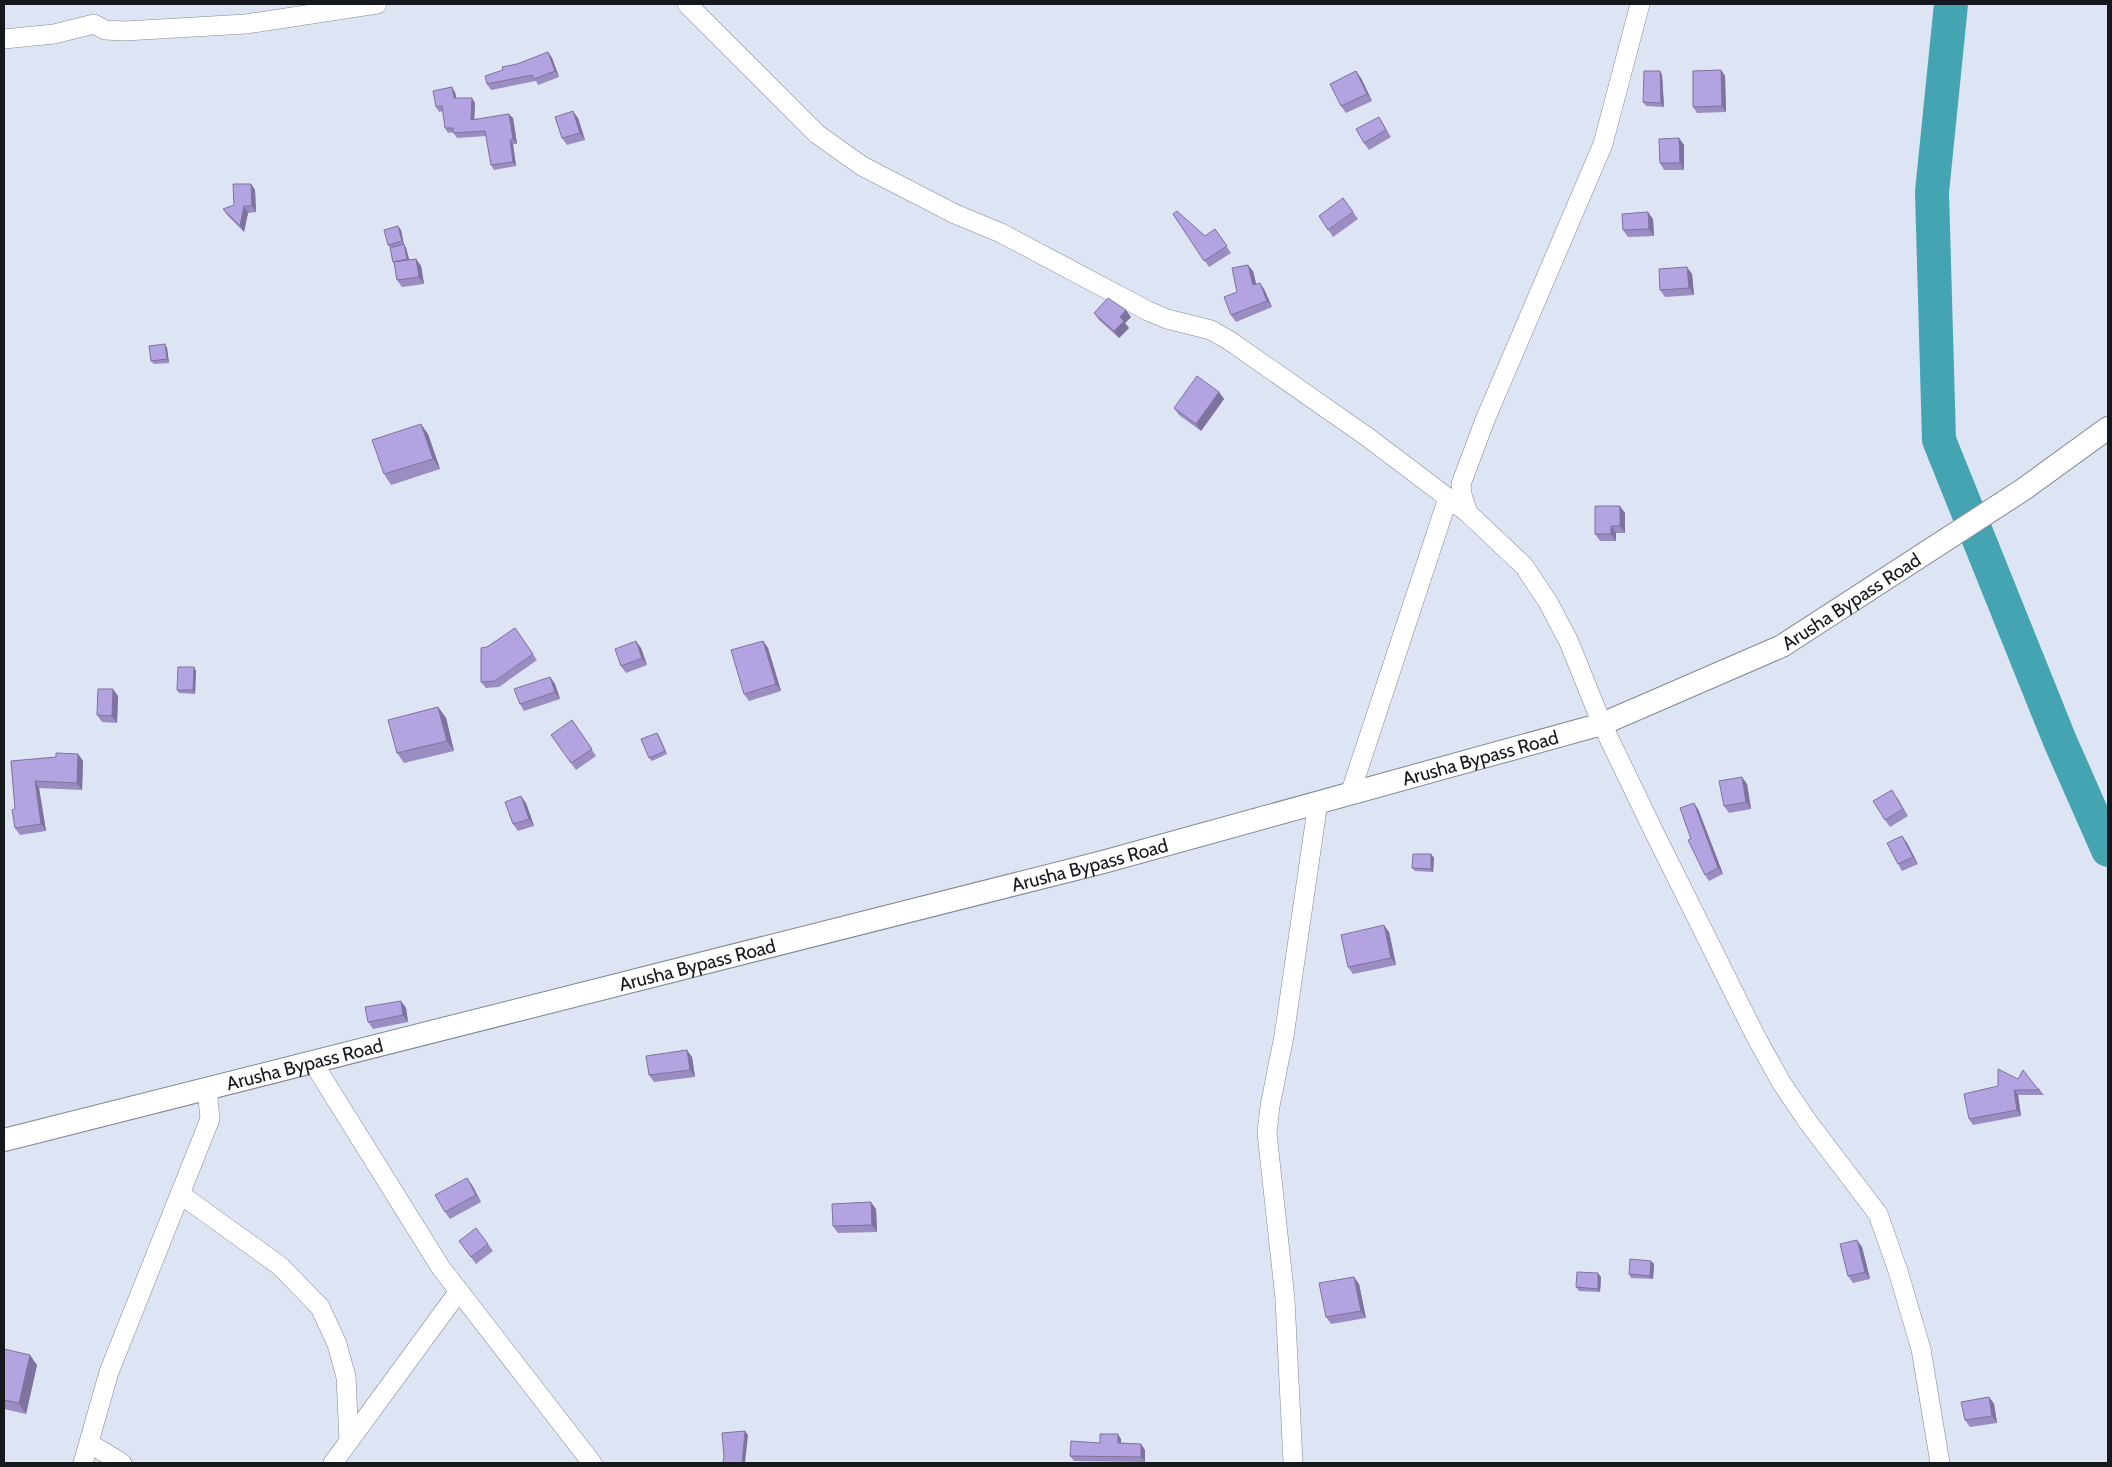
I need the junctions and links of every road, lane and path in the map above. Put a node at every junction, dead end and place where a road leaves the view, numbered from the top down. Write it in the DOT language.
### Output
graph roads {
  1 [pos="377,4"];
  2 [pos="687,4"];
  3 [pos="1640,4"];
  4 [pos="4,39"];
  5 [pos="2108,428"];
  6 [pos="1448,498"];
  7 [pos="1468,513"];
  8 [pos="1602,724"];
  9 [pos="1350,794"];
  10 [pos="1318,802"];
  11 [pos="312,1061"];
  12 [pos="206,1088"];
  13 [pos="4,1140"];
  14 [pos="180,1194"];
  15 [pos="459,1291"];
  16 [pos="348,1441"];
  17 [pos="89,1443"];
  18 [pos="83,1463"];
  19 [pos="122,1463"];
  20 [pos="333,1463"];
  21 [pos="592,1463"];
  22 [pos="1293,1463"];
  23 [pos="1940,1463"];
  1 -- 4 [label="street"];
  2 -- 6 [label="street"];
  3 -- 7 [label="street"];
  5 -- 8 [label="main road, Arusha Bypass Road"];
  6 -- 7 [label="street"];
  6 -- 9 [label="street"];
  7 -- 8 [label="street"];
  8 -- 9 [label="main road, Arusha Bypass Road"];
  8 -- 23 [label="street"];
  9 -- 10 [label="main road, Arusha Bypass Road"];
  10 -- 11 [label="main road, Arusha Bypass Road"];
  10 -- 22 [label="street"];
  11 -- 12 [label="main road, Arusha Bypass Road"];
  11 -- 15 [label="street"];
  12 -- 13 [label="main road, Arusha Bypass Road"];
  12 -- 14 [label="street"];
  14 -- 16 [label="street"];
  14 -- 17 [label="street"];
  15 -- 16 [label="street"];
  15 -- 21 [label="street"];
  16 -- 20 [label="street"];
  17 -- 18 [label="street"];
  17 -- 19 [label="street"];
}
